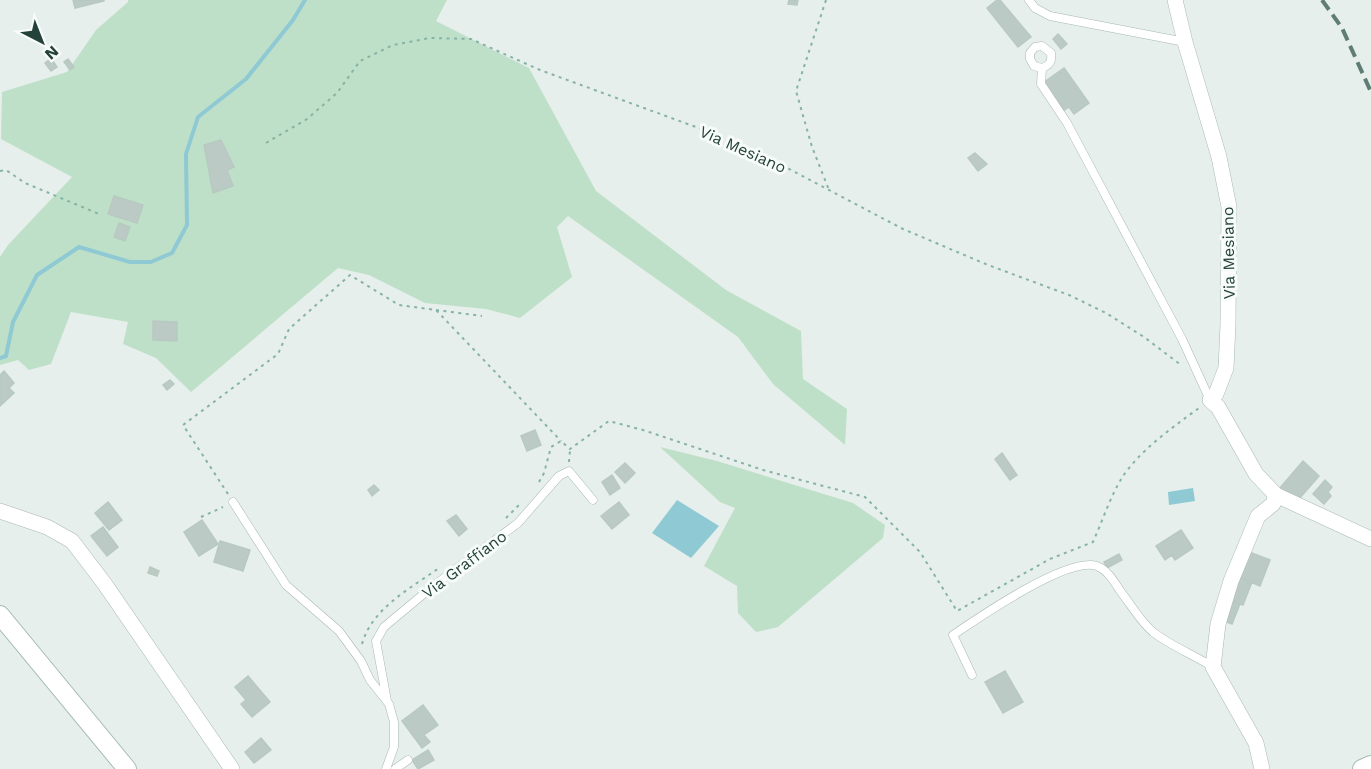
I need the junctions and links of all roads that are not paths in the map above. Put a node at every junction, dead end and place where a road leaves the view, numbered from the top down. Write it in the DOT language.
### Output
graph roads {
  1 [pos="1029,0"];
  2 [pos="1175,0"];
  3 [pos="1185,42"];
  4 [pos="1042,68"];
  5 [pos="1210,400"];
  6 [pos="1276,495"];
  7 [pos="593,500"];
  8 [pos="233,502"];
  9 [pos="0,510"];
  10 [pos="1371,539"];
  11 [pos="0,615"];
  12 [pos="1213,667"];
  13 [pos="972,675"];
  14 [pos="387,701"];
  15 [pos="408,760"];
  16 [pos="1371,765"];
  17 [pos="127,769"];
  18 [pos="232,769"];
  19 [pos="386,769"];
  20 [pos="395,769"];
  21 [pos="1262,769"];
  22 [pos="1362,769"];
  1 -- 3 [label="lane"];
  2 -- 3 [label="street, Via Mesiano"];
  3 -- 5 [label="street, Via Mesiano"];
  4 -- 5 [label="lane"];
  5 -- 6 [label="street"];
  6 -- 10 [label="street"];
  6 -- 12 [label="street"];
  7 -- 14 [label="lane, Via Graffiano"];
  8 -- 14 [label="lane, Via Graffiano"];
  9 -- 18 [label="street"];
  11 -- 17 [label="main road"];
  12 -- 13 [label="lane"];
  12 -- 21 [label="street"];
  14 -- 19 [label="lane, Via Graffiano"];
  15 -- 20 [label="lane"];
  16 -- 22 [label="main road"];
}
